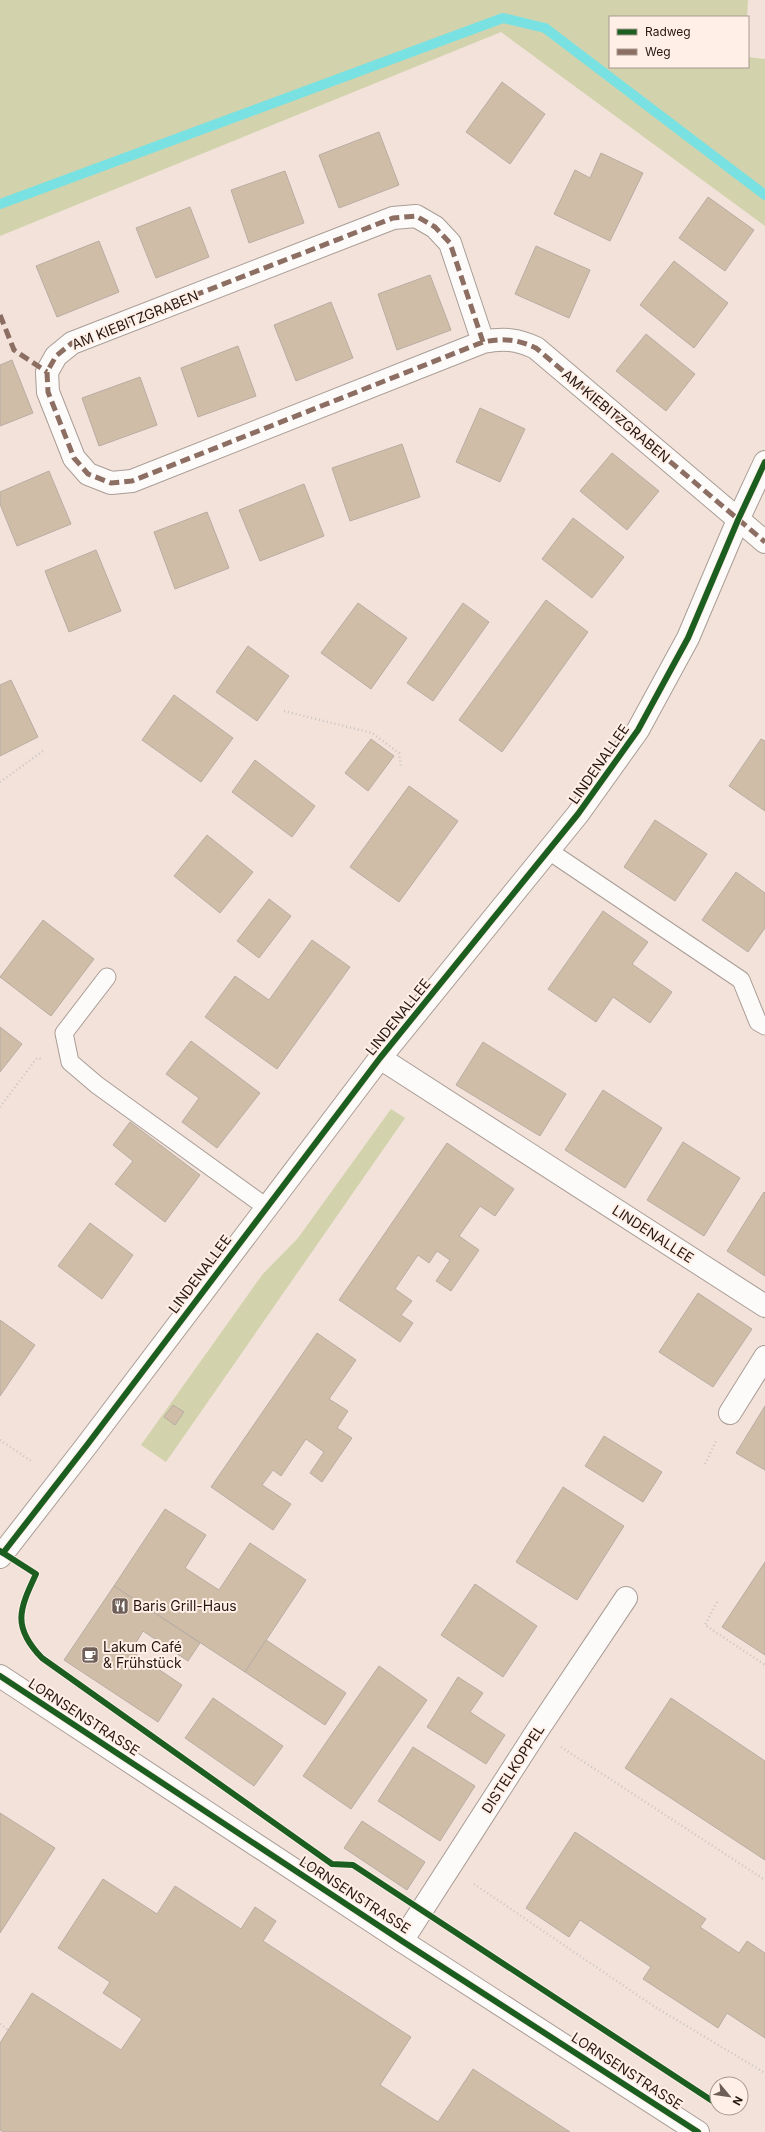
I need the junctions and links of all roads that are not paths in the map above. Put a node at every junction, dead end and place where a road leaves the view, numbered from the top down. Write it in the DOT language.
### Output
graph roads {
  1 [pos="483,342"];
  2 [pos="765,462"];
  3 [pos="738,520"];
  4 [pos="765,542"];
  5 [pos="550,851"];
  6 [pos="107,977"];
  7 [pos="765,1026"];
  8 [pos="380,1058"];
  9 [pos="266,1207"];
  10 [pos="765,1306"];
  11 [pos="765,1357"];
  12 [pos="730,1413"];
  13 [pos="0,1557"];
  14 [pos="626,1598"];
  15 [pos="0,1676"];
  16 [pos="402,1941"];
  17 [pos="698,2132"];
  1 -- 1 [label="street, AM KIEBITZGRABEN"];
  1 -- 3 [label="street, AM KIEBITZGRABEN"];
  2 -- 3 [label="street, LINDENALLEE"];
  3 -- 4 [label="street, AM KIEBITZGRABEN"];
  3 -- 5 [label="street, LINDENALLEE"];
  5 -- 7 [label="lane"];
  5 -- 8 [label="street, LINDENALLEE"];
  6 -- 9 [label="lane"];
  8 -- 9 [label="street, LINDENALLEE"];
  8 -- 10 [label="street, LINDENALLEE"];
  9 -- 13 [label="street, LINDENALLEE"];
  11 -- 12 [label="street"];
  14 -- 16 [label="street, DISTELKOPPEL"];
  15 -- 16 [label="street, LORNSENSTRASSE"];
  16 -- 17 [label="street, LORNSENSTRASSE"];
}
